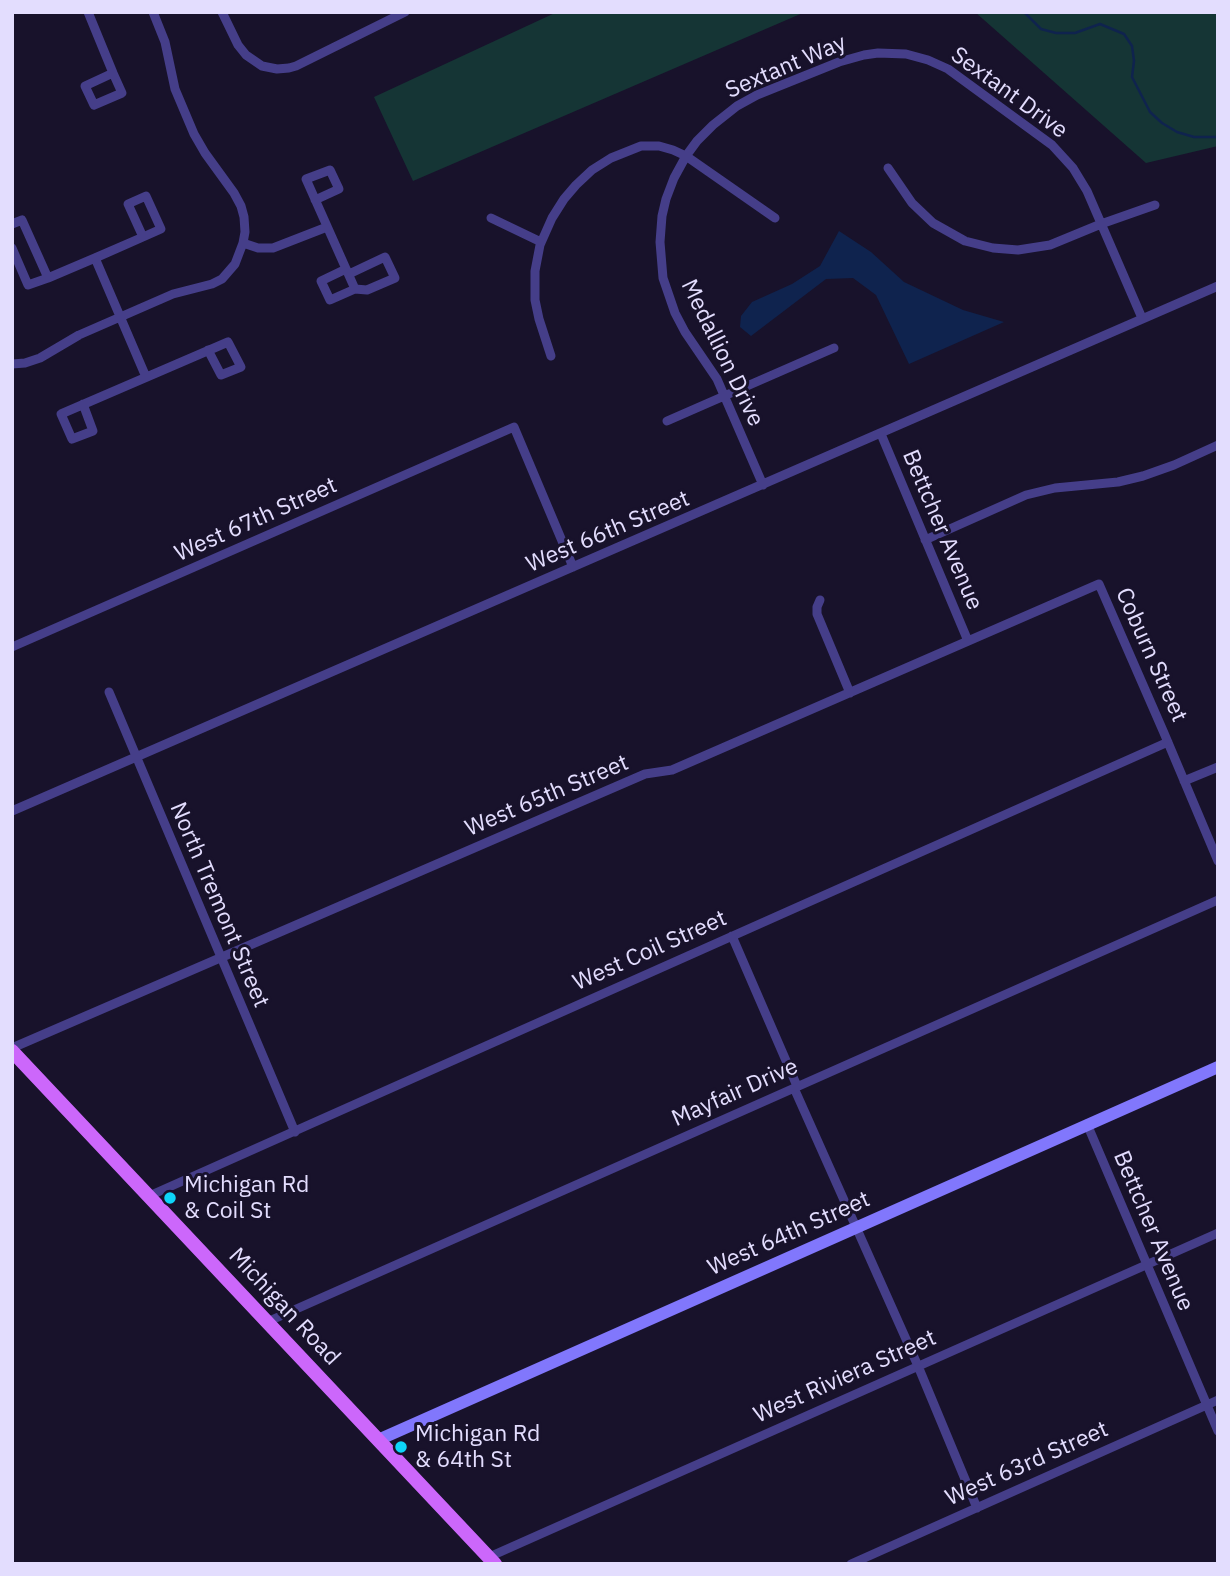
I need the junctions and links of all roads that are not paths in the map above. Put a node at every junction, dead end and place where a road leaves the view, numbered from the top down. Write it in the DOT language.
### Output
graph roads {
  1 [pos="88,12"];
  2 [pos="153,12"];
  3 [pos="222,12"];
  4 [pos="405,12"];
  5 [pos="878,53"];
  6 [pos="113,74"];
  7 [pos="686,156"];
  8 [pos="888,168"];
  9 [pos="315,200"];
  10 [pos="1155,205"];
  11 [pos="492,218"];
  12 [pos="775,218"];
  13 [pos="12,224"];
  14 [pos="1101,224"];
  15 [pos="327,227"];
  16 [pos="143,237"];
  17 [pos="541,242"];
  18 [pos="243,243"];
  19 [pos="12,248"];
  20 [pos="96,258"];
  21 [pos="347,271"];
  22 [pos="48,278"];
  23 [pos="1218,286"];
  24 [pos="355,289"];
  25 [pos="121,317"];
  26 [pos="1142,318"];
  27 [pos="834,348"];
  28 [pos="208,350"];
  29 [pos="551,356"];
  30 [pos="12,364"];
  31 [pos="146,377"];
  32 [pos="724,396"];
  33 [pos="83,404"];
  34 [pos="667,421"];
  35 [pos="881,434"];
  36 [pos="1218,445"];
  37 [pos="764,485"];
  38 [pos="925,540"];
  39 [pos="573,567"];
  40 [pos="1099,584"];
  41 [pos="820,600"];
  42 [pos="968,641"];
  43 [pos="12,647"];
  44 [pos="109,692"];
  45 [pos="850,693"];
  46 [pos="1168,742"];
  47 [pos="136,758"];
  48 [pos="1218,767"];
  49 [pos="1184,782"];
  50 [pos="12,811"];
  51 [pos="1218,861"];
  52 [pos="1218,900"];
  53 [pos="732,936"];
  54 [pos="221,958"];
  55 [pos="12,1050"];
  56 [pos="1218,1067"];
  57 [pos="796,1087"];
  58 [pos="1087,1124"];
  59 [pos="295,1132"];
  60 [pos="149,1196"];
  61 [pos="856,1227"];
  62 [pos="1218,1233"];
  63 [pos="1146,1264"];
  64 [pos="267,1322"];
  65 [pos="918,1366"];
  66 [pos="1218,1400"];
  67 [pos="1207,1405"];
  68 [pos="1218,1431"];
  69 [pos="378,1440"];
  70 [pos="977,1508"];
  71 [pos="492,1561"];
  72 [pos="851,1564"];
  1 -- 6 [label="street"];
  2 -- 18 [label="street"];
  3 -- 4 [label="street"];
  5 -- 7 [label="street, Sextant Way"];
  5 -- 14 [label="street, Sextant Drive"];
  7 -- 12 [label="street"];
  7 -- 17 [label="street"];
  7 -- 32 [label="street, Medallion Drive"];
  8 -- 14 [label="street"];
  9 -- 9 [label="street"];
  9 -- 15 [label="street"];
  10 -- 14 [label="street"];
  11 -- 17 [label="street"];
  13 -- 22 [label="street"];
  14 -- 26 [label="street, Sextant Drive"];
  15 -- 18 [label="street"];
  15 -- 21 [label="street"];
  16 -- 16 [label="street"];
  16 -- 20 [label="street"];
  17 -- 29 [label="street"];
  18 -- 25 [label="street"];
  19 -- 22 [label="street"];
  20 -- 22 [label="street"];
  20 -- 25 [label="street"];
  21 -- 24 [label="street"];
  21 -- 24 [label="street"];
  21 -- 24 [label="street"];
  23 -- 26 [label="street, West 66th Street"];
  25 -- 30 [label="street"];
  25 -- 31 [label="street"];
  26 -- 35 [label="street, West 66th Street"];
  27 -- 32 [label="street"];
  28 -- 31 [label="street"];
  31 -- 33 [label="street"];
  32 -- 34 [label="street"];
  32 -- 37 [label="street, Medallion Drive"];
  35 -- 37 [label="street, West 66th Street"];
  35 -- 38 [label="street, Bettcher Avenue"];
  36 -- 38 [label="street"];
  37 -- 39 [label="street, West 66th Street"];
  38 -- 42 [label="street, Bettcher Avenue"];
  39 -- 43 [label="street, West 67th Street"];
  39 -- 47 [label="street, West 66th Street"];
  40 -- 42 [label="street, West 65th Street"];
  40 -- 46 [label="street, Coburn Street"];
  41 -- 45 [label="street"];
  42 -- 45 [label="street, West 65th Street"];
  44 -- 47 [label="street, North Tremont Street"];
  45 -- 54 [label="street, West 65th Street"];
  46 -- 49 [label="street, Coburn Street"];
  46 -- 53 [label="street, West Coil Street"];
  47 -- 50 [label="street, West 66th Street"];
  47 -- 54 [label="street, North Tremont Street"];
  48 -- 49 [label="street"];
  49 -- 51 [label="street, Coburn Street"];
  52 -- 57 [label="street, Mayfair Drive"];
  53 -- 57 [label="street"];
  53 -- 59 [label="street, West Coil Street"];
  54 -- 55 [label="street, West 65th Street"];
  54 -- 59 [label="street, North Tremont Street"];
  55 -- 60 [label="main road, Michigan Road"];
  56 -- 58 [label="street, West 64th Street"];
  57 -- 61 [label="street"];
  57 -- 64 [label="street, Mayfair Drive"];
  58 -- 61 [label="street, West 64th Street"];
  58 -- 63 [label="street, Bettcher Avenue"];
  59 -- 60 [label="street, West Coil Street"];
  60 -- 64 [label="main road, Michigan Road"];
  61 -- 65 [label="street"];
  61 -- 69 [label="street, West 64th Street"];
  62 -- 63 [label="street, West Riviera Street"];
  63 -- 65 [label="street, West Riviera Street"];
  63 -- 67 [label="street, Bettcher Avenue"];
  64 -- 69 [label="main road, Michigan Road"];
  65 -- 70 [label="street"];
  65 -- 71 [label="street, West Riviera Street"];
  66 -- 67 [label="street, West 63rd Street"];
  67 -- 68 [label="street, Bettcher Avenue"];
  67 -- 70 [label="street, West 63rd Street"];
  69 -- 71 [label="main road, Michigan Road"];
  70 -- 72 [label="street, West 63rd Street"];
}
